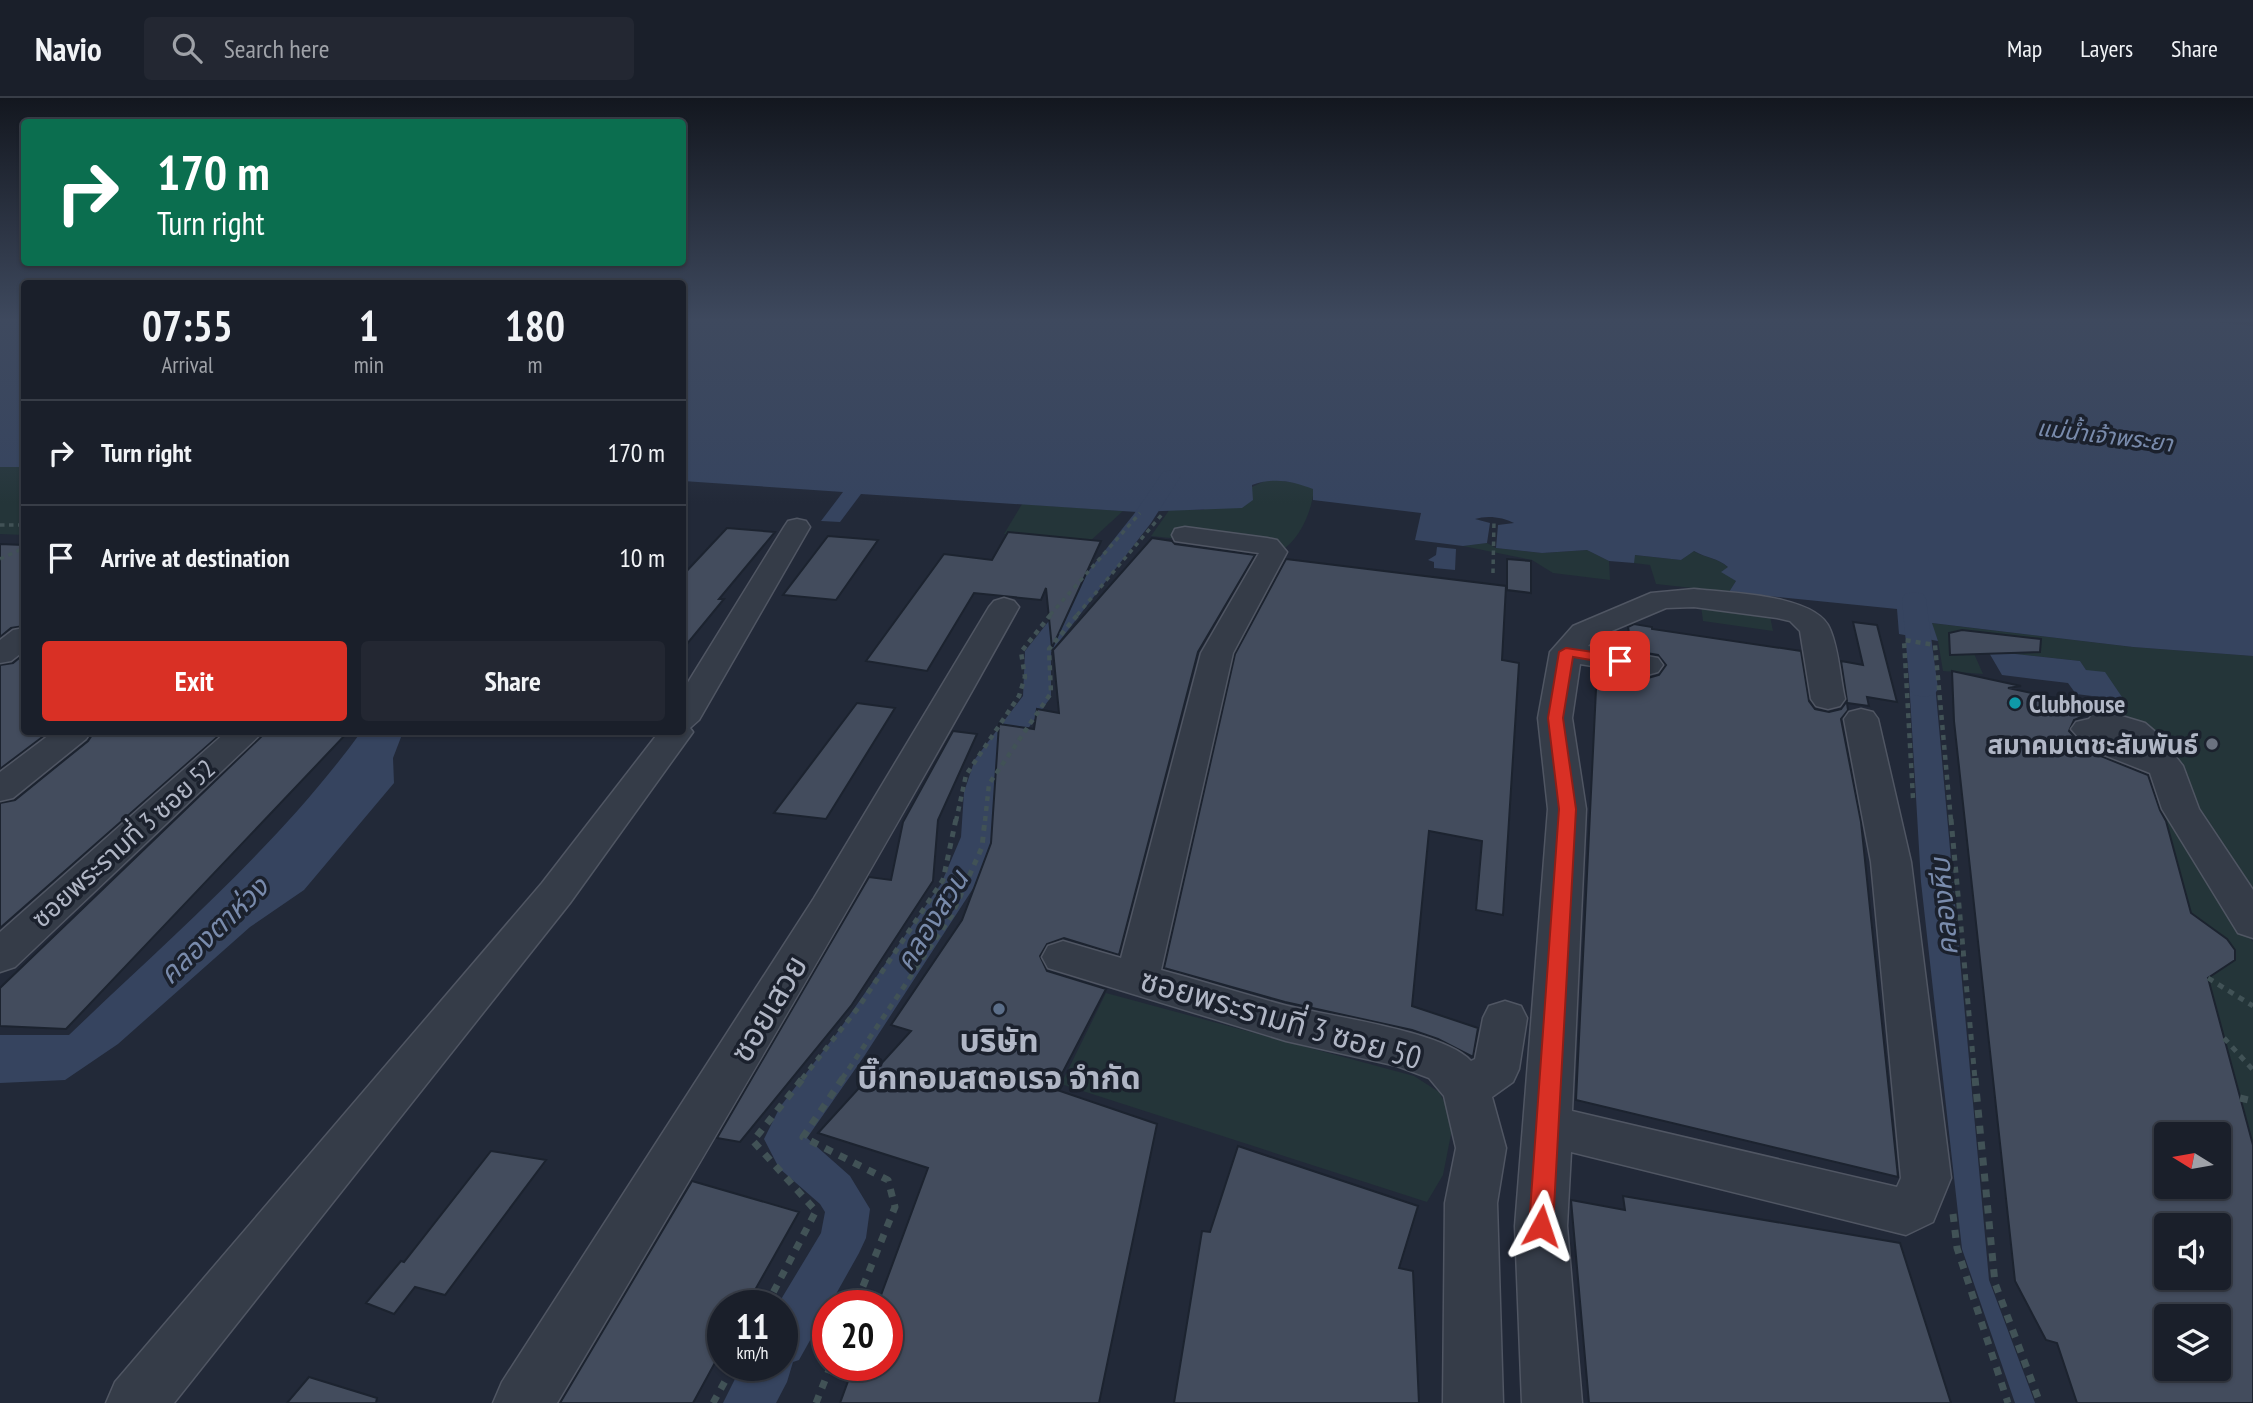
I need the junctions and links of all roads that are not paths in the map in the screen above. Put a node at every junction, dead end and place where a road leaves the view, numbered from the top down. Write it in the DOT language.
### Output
graph roads {
  1 [pos="1175,523"];
  2 [pos="797,527"];
  3 [pos="1004,607"];
  4 [pos="21,639"];
  5 [pos="1566,652"];
  6 [pos="0,654"];
  7 [pos="1647,665"];
  8 [pos="686,713"];
  9 [pos="2096,725"];
  10 [pos="70,735"];
  11 [pos="243,735"];
  12 [pos="674,735"];
  13 [pos="0,790"];
  14 [pos="2253,923"];
  15 [pos="0,956"];
  16 [pos="1063,957"];
  17 [pos="1137,979"];
  18 [pos="1504,1017"];
  19 [pos="1466,1089"];
  20 [pos="1549,1126"];
  21 [pos="136,1403"];
  22 [pos="523,1403"];
  23 [pos="1473,1403"];
  24 [pos="1552,1403"];
  1 -- 17 [label="street"];
  2 -- 8 [label="street"];
  3 -- 22 [label="street, ซอยเสวย"];
  4 -- 6 [label="street"];
  5 -- 7 [label="street"];
  5 -- 20 [label="street"];
  5 -- 20 [label="street"];
  9 -- 14 [label="street"];
  10 -- 13 [label="street"];
  11 -- 15 [label="street, ซอยพระรามที่ 3 ซอย 52"];
  12 -- 21 [label="street"];
  16 -- 17 [label="street, ซอยพระรามที่ 3 ซอย 50"];
  17 -- 19 [label="street, ซอยพระรามที่ 3 ซอย 50"];
  18 -- 19 [label="street"];
  19 -- 23 [label="street, ซอยพระรามที่ 3 ซอย 50"];
  20 -- 24 [label="street"];
}
